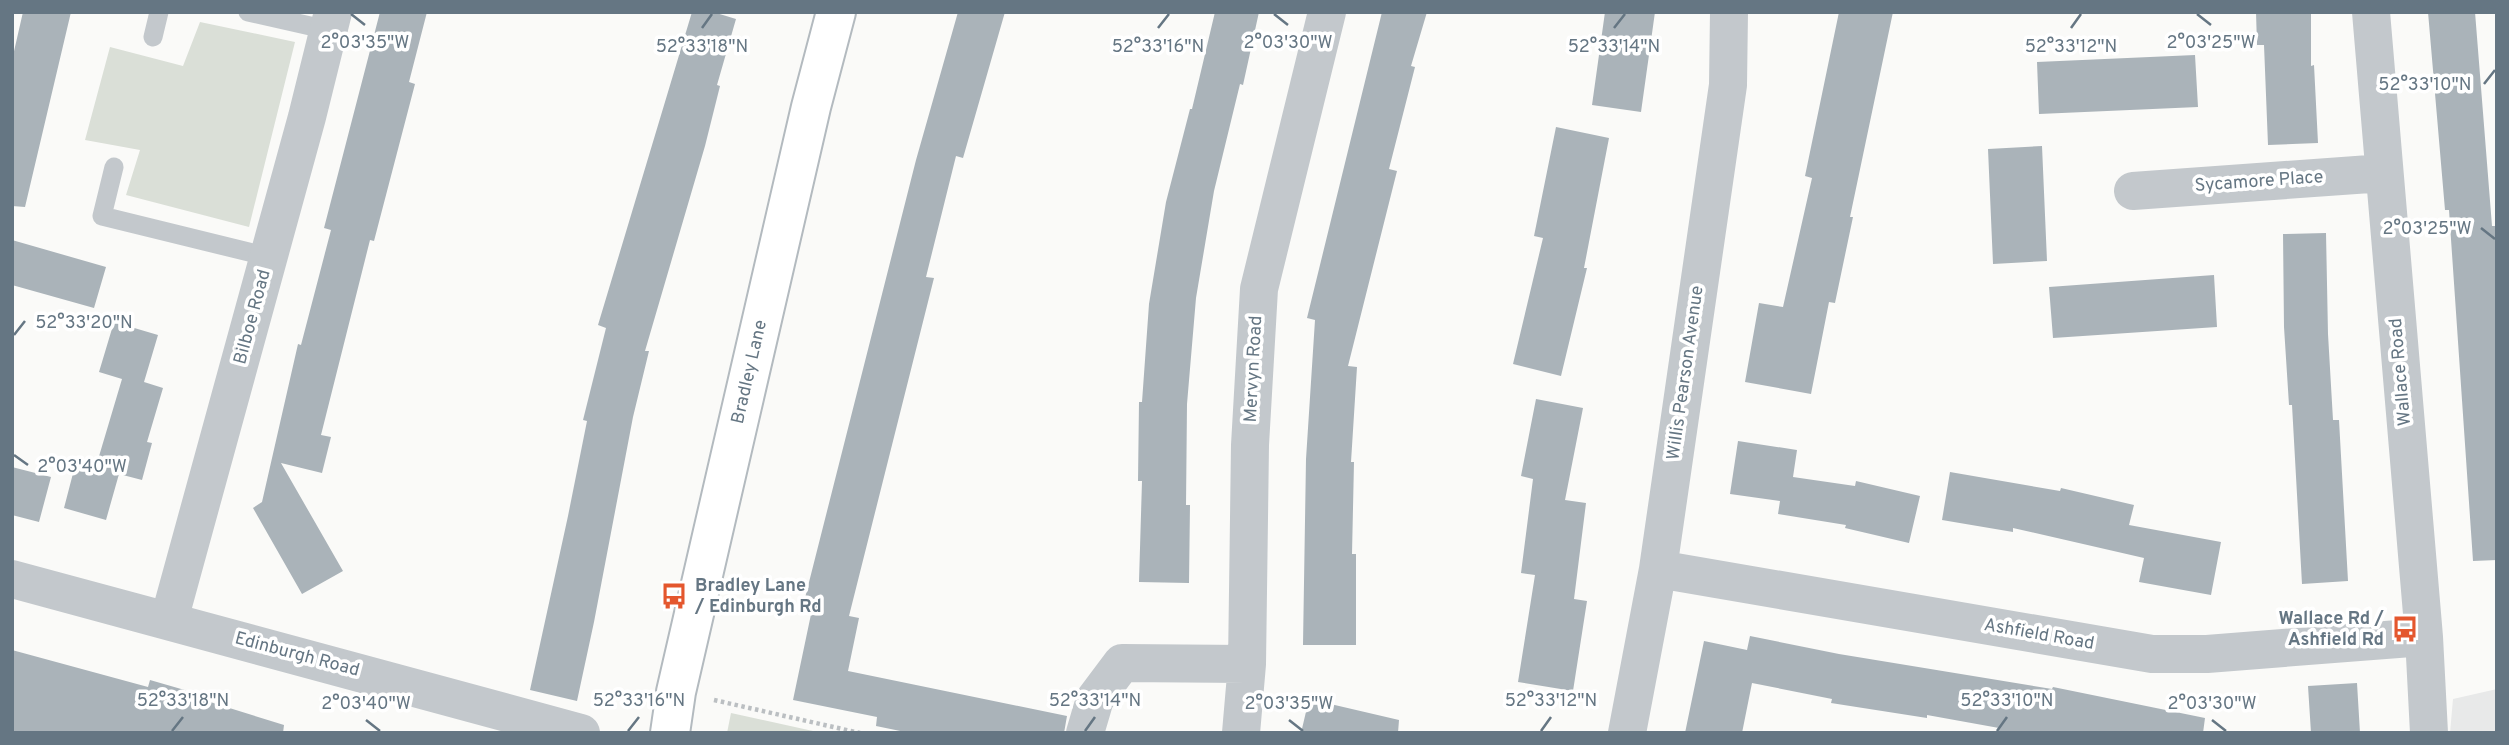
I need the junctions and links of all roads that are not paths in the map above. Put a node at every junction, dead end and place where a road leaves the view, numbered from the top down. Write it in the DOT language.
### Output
graph roads {
  1 [pos="159,12"];
  2 [pos="248,12"];
  3 [pos="836,12"];
  4 [pos="1326,12"];
  5 [pos="1728,12"];
  6 [pos="2371,12"];
  7 [pos="330,21"];
  8 [pos="153,37"];
  9 [pos="114,167"];
  10 [pos="2384,173"];
  11 [pos="2133,191"];
  12 [pos="270,257"];
  13 [pos="1658,569"];
  14 [pos="12,579"];
  15 [pos="169,620"];
  16 [pos="2424,637"];
  17 [pos="1247,664"];
  18 [pos="581,733"];
  19 [pos="670,733"];
  20 [pos="1085,733"];
  21 [pos="1241,733"];
  22 [pos="1627,733"];
  23 [pos="2429,733"];
  1 -- 8 [label="lane"];
  2 -- 7 [label="lane"];
  3 -- 19 [label="street, Bradley Lane"];
  4 -- 17 [label="street, Mervyn Road"];
  5 -- 13 [label="street, Willis Pearson Avenue"];
  6 -- 10 [label="street, Wallace Road"];
  7 -- 12 [label="street, Bilboe Road"];
  9 -- 12 [label="lane"];
  10 -- 11 [label="street, Sycamore Place"];
  10 -- 16 [label="street, Wallace Road"];
  12 -- 15 [label="street, Bilboe Road"];
  13 -- 16 [label="street, Ashfield Road"];
  13 -- 22 [label="street, Willis Pearson Avenue"];
  14 -- 15 [label="street, Edinburgh Road"];
  15 -- 18 [label="street, Edinburgh Road"];
  16 -- 23 [label="street, Wallace Road"];
  17 -- 20 [label="street"];
  17 -- 21 [label="street, Mervyn Road"];
}
